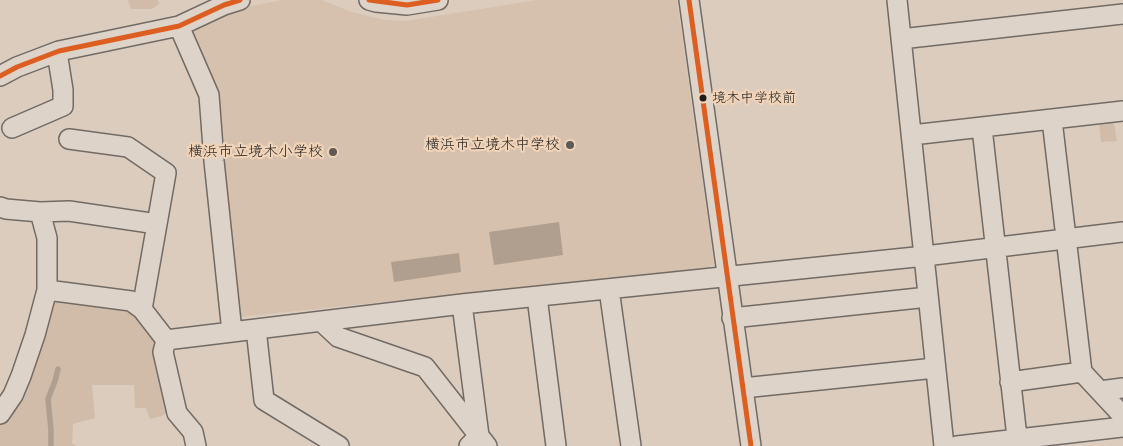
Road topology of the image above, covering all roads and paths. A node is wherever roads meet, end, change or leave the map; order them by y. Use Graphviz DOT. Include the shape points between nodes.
graph roads {
  1 [pos="240,0"];
  2 [pos="369,0"];
  3 [pos="688,0"];
  4 [pos="897,0"];
  5 [pos="427,1"];
  6 [pos="1123,14"];
  7 [pos="179,26"];
  8 [pos="901,39"];
  9 [pos="57,52"];
  10 [pos="0,76"];
  11 [pos="1123,116"];
  12 [pos="1052,120"];
  13 [pos="12,128"];
  14 [pos="982,128"];
  15 [pos="912,135"];
  16 [pos="69,139"];
  17 [pos="0,206"];
  18 [pos="40,212"];
  19 [pos="157,224"];
  20 [pos="1123,232"];
  21 [pos="1067,238"];
  22 [pos="995,248"];
  23 [pos="925,256"];
  24 [pos="727,276"];
  25 [pos="609,289"];
  26 [pos="46,290"];
  27 [pos="537,297"];
  28 [pos="928,297"];
  29 [pos="462,304"];
  30 [pos="142,309"];
  31 [pos="732,318"];
  32 [pos="322,322"];
  33 [pos="256,329"];
  34 [pos="232,332"];
  35 [pos="166,340"];
  36 [pos="935,368"];
  37 [pos="1082,372"];
  38 [pos="1010,382"];
  39 [pos="743,388"];
  40 [pos="1123,388"];
  41 [pos="1100,392"];
  42 [pos="0,414"];
  43 [pos="1123,416"];
  44 [pos="1123,427"];
  45 [pos="1058,441"];
  46 [pos="478,443"];
  47 [pos="1017,443"];
  48 [pos="196,446"];
  49 [pos="339,446"];
  50 [pos="556,446"];
  51 [pos="631,446"];
  52 [pos="751,446"];
  53 [pos="944,446"];
  54 [pos="958,446"];
  1 -- 7 [label="street"];
  2 -- 5 [label="street" via="407,4"];
  3 -- 24 [label="street"];
  4 -- 8 [label="street"];
  6 -- 8 [label="street"];
  7 -- 9 [label="street"];
  7 -- 34 [label="street" via="209,95"];
  8 -- 15 [label="street"];
  9 -- 10 [label="street"];
  9 -- 13 [label="street" via="63,106"];
  11 -- 12 [label="street"];
  12 -- 14 [label="street"];
  12 -- 21 [label="street"];
  14 -- 15 [label="street"];
  14 -- 22 [label="street"];
  15 -- 23 [label="street"];
  16 -- 19 [label="street" via="128,147 166,173"];
  17 -- 18 [label="street"];
  18 -- 19 [label="street" via="69,211"];
  18 -- 26 [label="street" via="47,238"];
  19 -- 30 [label="street"];
  20 -- 21 [label="street"];
  21 -- 22 [label="street"];
  21 -- 37 [label="street"];
  22 -- 23 [label="street"];
  22 -- 38 [label="street"];
  23 -- 24 [label="street"];
  23 -- 28 [label="street"];
  24 -- 25 [label="street"];
  24 -- 31 [label="street"];
  25 -- 27 [label="street"];
  25 -- 51 [label="street"];
  26 -- 30 [label="street" via="131,301"];
  26 -- 42 [label="street" via="21,376"];
  27 -- 29 [label="street"];
  27 -- 50 [label="street"];
  28 -- 31 [label="street"];
  28 -- 36 [label="street"];
  29 -- 32 [label="street"];
  29 -- 46 [label="street"];
  30 -- 35 [label="street"];
  31 -- 39 [label="street"];
  32 -- 33 [label="street"];
  32 -- 46 [label="street" via="338,337 425,367"];
  33 -- 34 [label="street"];
  33 -- 49 [label="street" via="264,400"];
  34 -- 35 [label="street"];
  35 -- 48 [label="street" via="163,352 178,413 193,432"];
  36 -- 39 [label="street"];
  36 -- 53 [label="street"];
  37 -- 38 [label="street"];
  37 -- 41 [label="street"];
  38 -- 47 [label="street"];
  39 -- 52 [label="street"];
  40 -- 41 [label="street"];
  41 -- 43 [label="street"];
  44 -- 45 [label="street"];
  45 -- 47 [label="street"];
  47 -- 54 [label="street"];
}
